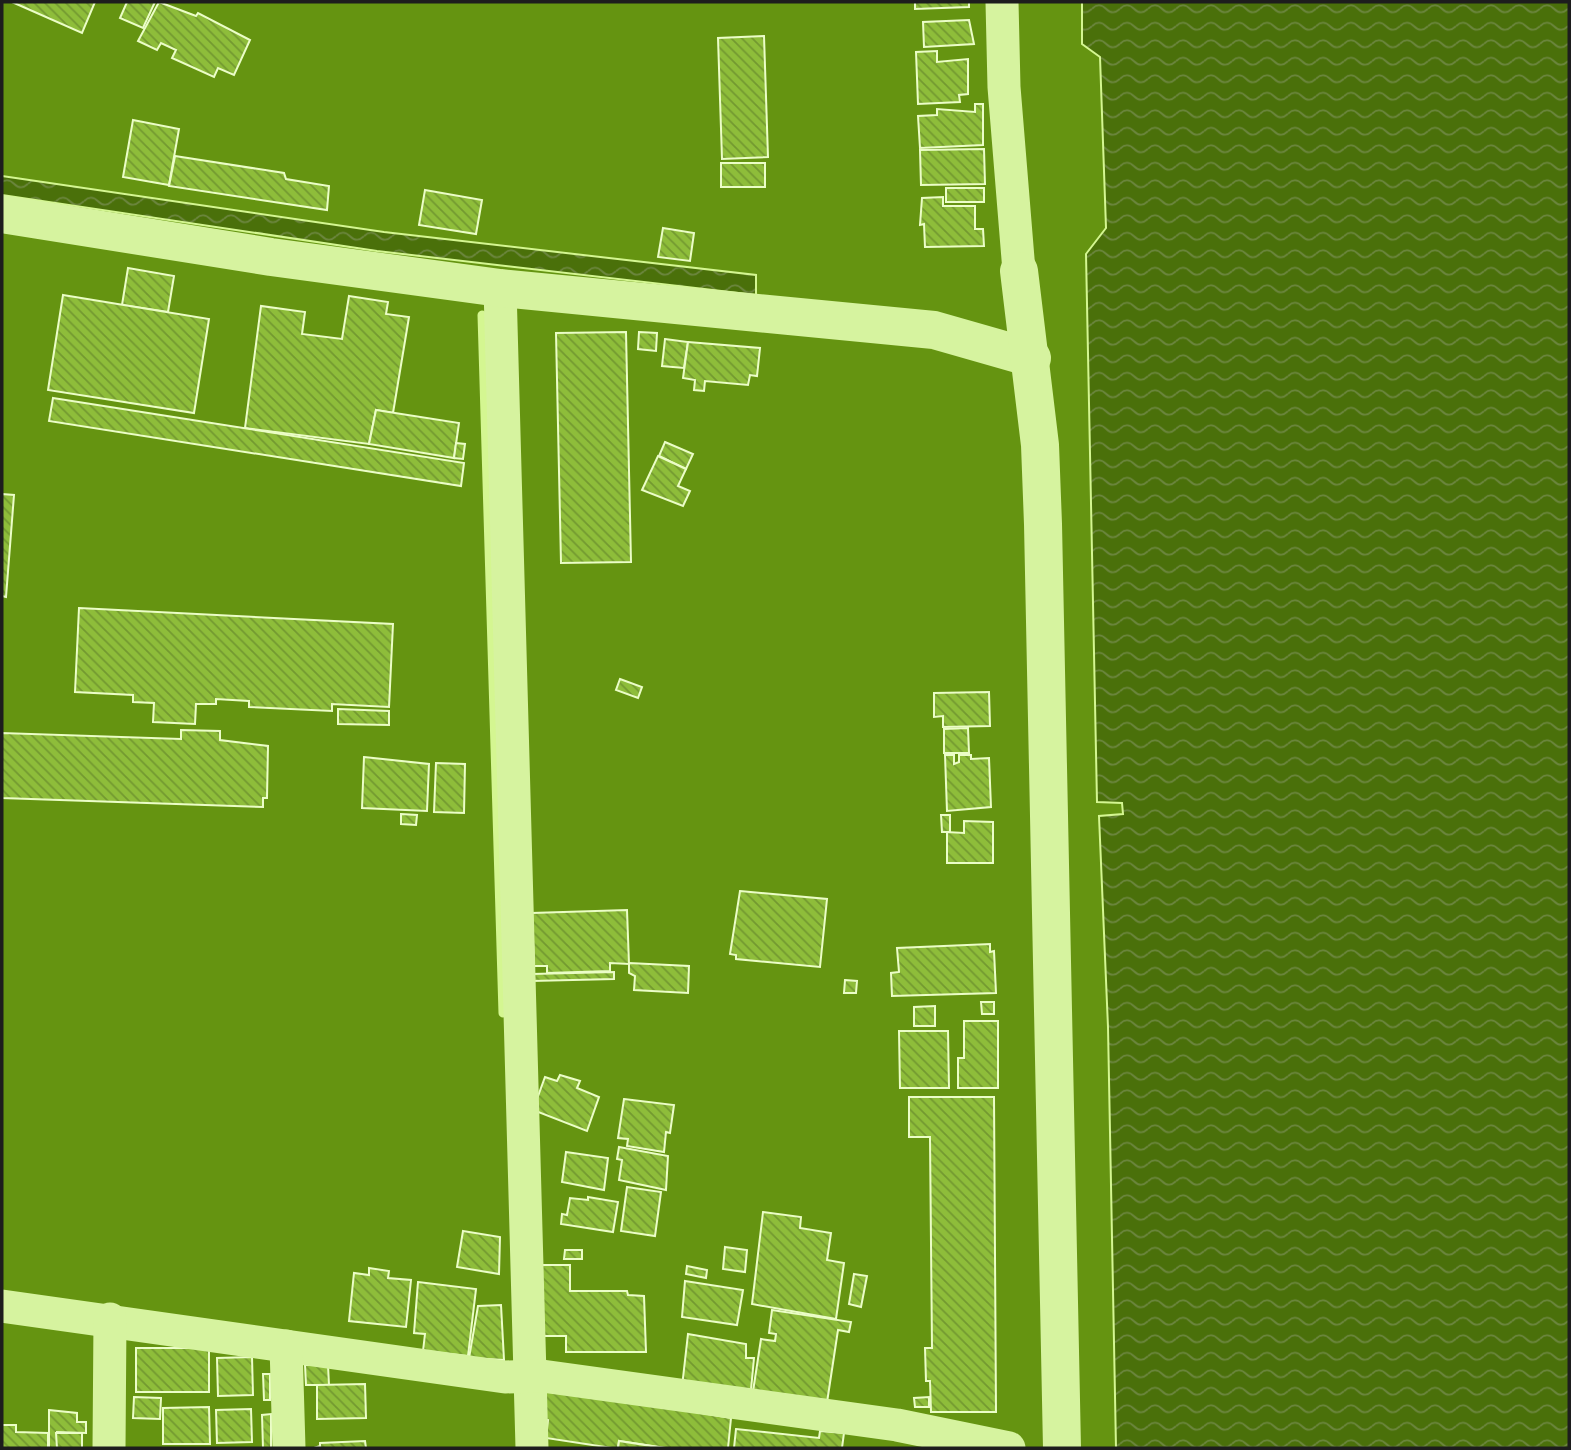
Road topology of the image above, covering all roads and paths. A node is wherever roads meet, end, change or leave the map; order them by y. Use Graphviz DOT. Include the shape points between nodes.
graph roads {
  1 [pos="1002,2"];
  2 [pos="2,214"];
  3 [pos="1019,271"];
  4 [pos="500,288"];
  5 [pos="1032,358"];
  6 [pos="2,1306"];
  7 [pos="110,1319"];
  8 [pos="286,1346"];
  9 [pos="518,1377"];
  10 [pos="109,1448"];
  11 [pos="289,1448"];
  12 [pos="533,1448"];
  13 [pos="1009,1448"];
  14 [pos="1062,1448"];
  1 -- 3 [label="street"];
  2 -- 4 [label="street"];
  3 -- 5 [label="street"];
  4 -- 5 [label="street" via="934,331"];
  4 -- 9 [label="street"];
  5 -- 14 [label="street" via="1043,511"];
  6 -- 7 [label="street"];
  7 -- 8 [label="street"];
  7 -- 10 [label="street"];
  8 -- 9 [label="street"];
  8 -- 11 [label="street"];
  9 -- 12 [label="street"];
  9 -- 13 [label="street" via="897,1425"];
}
